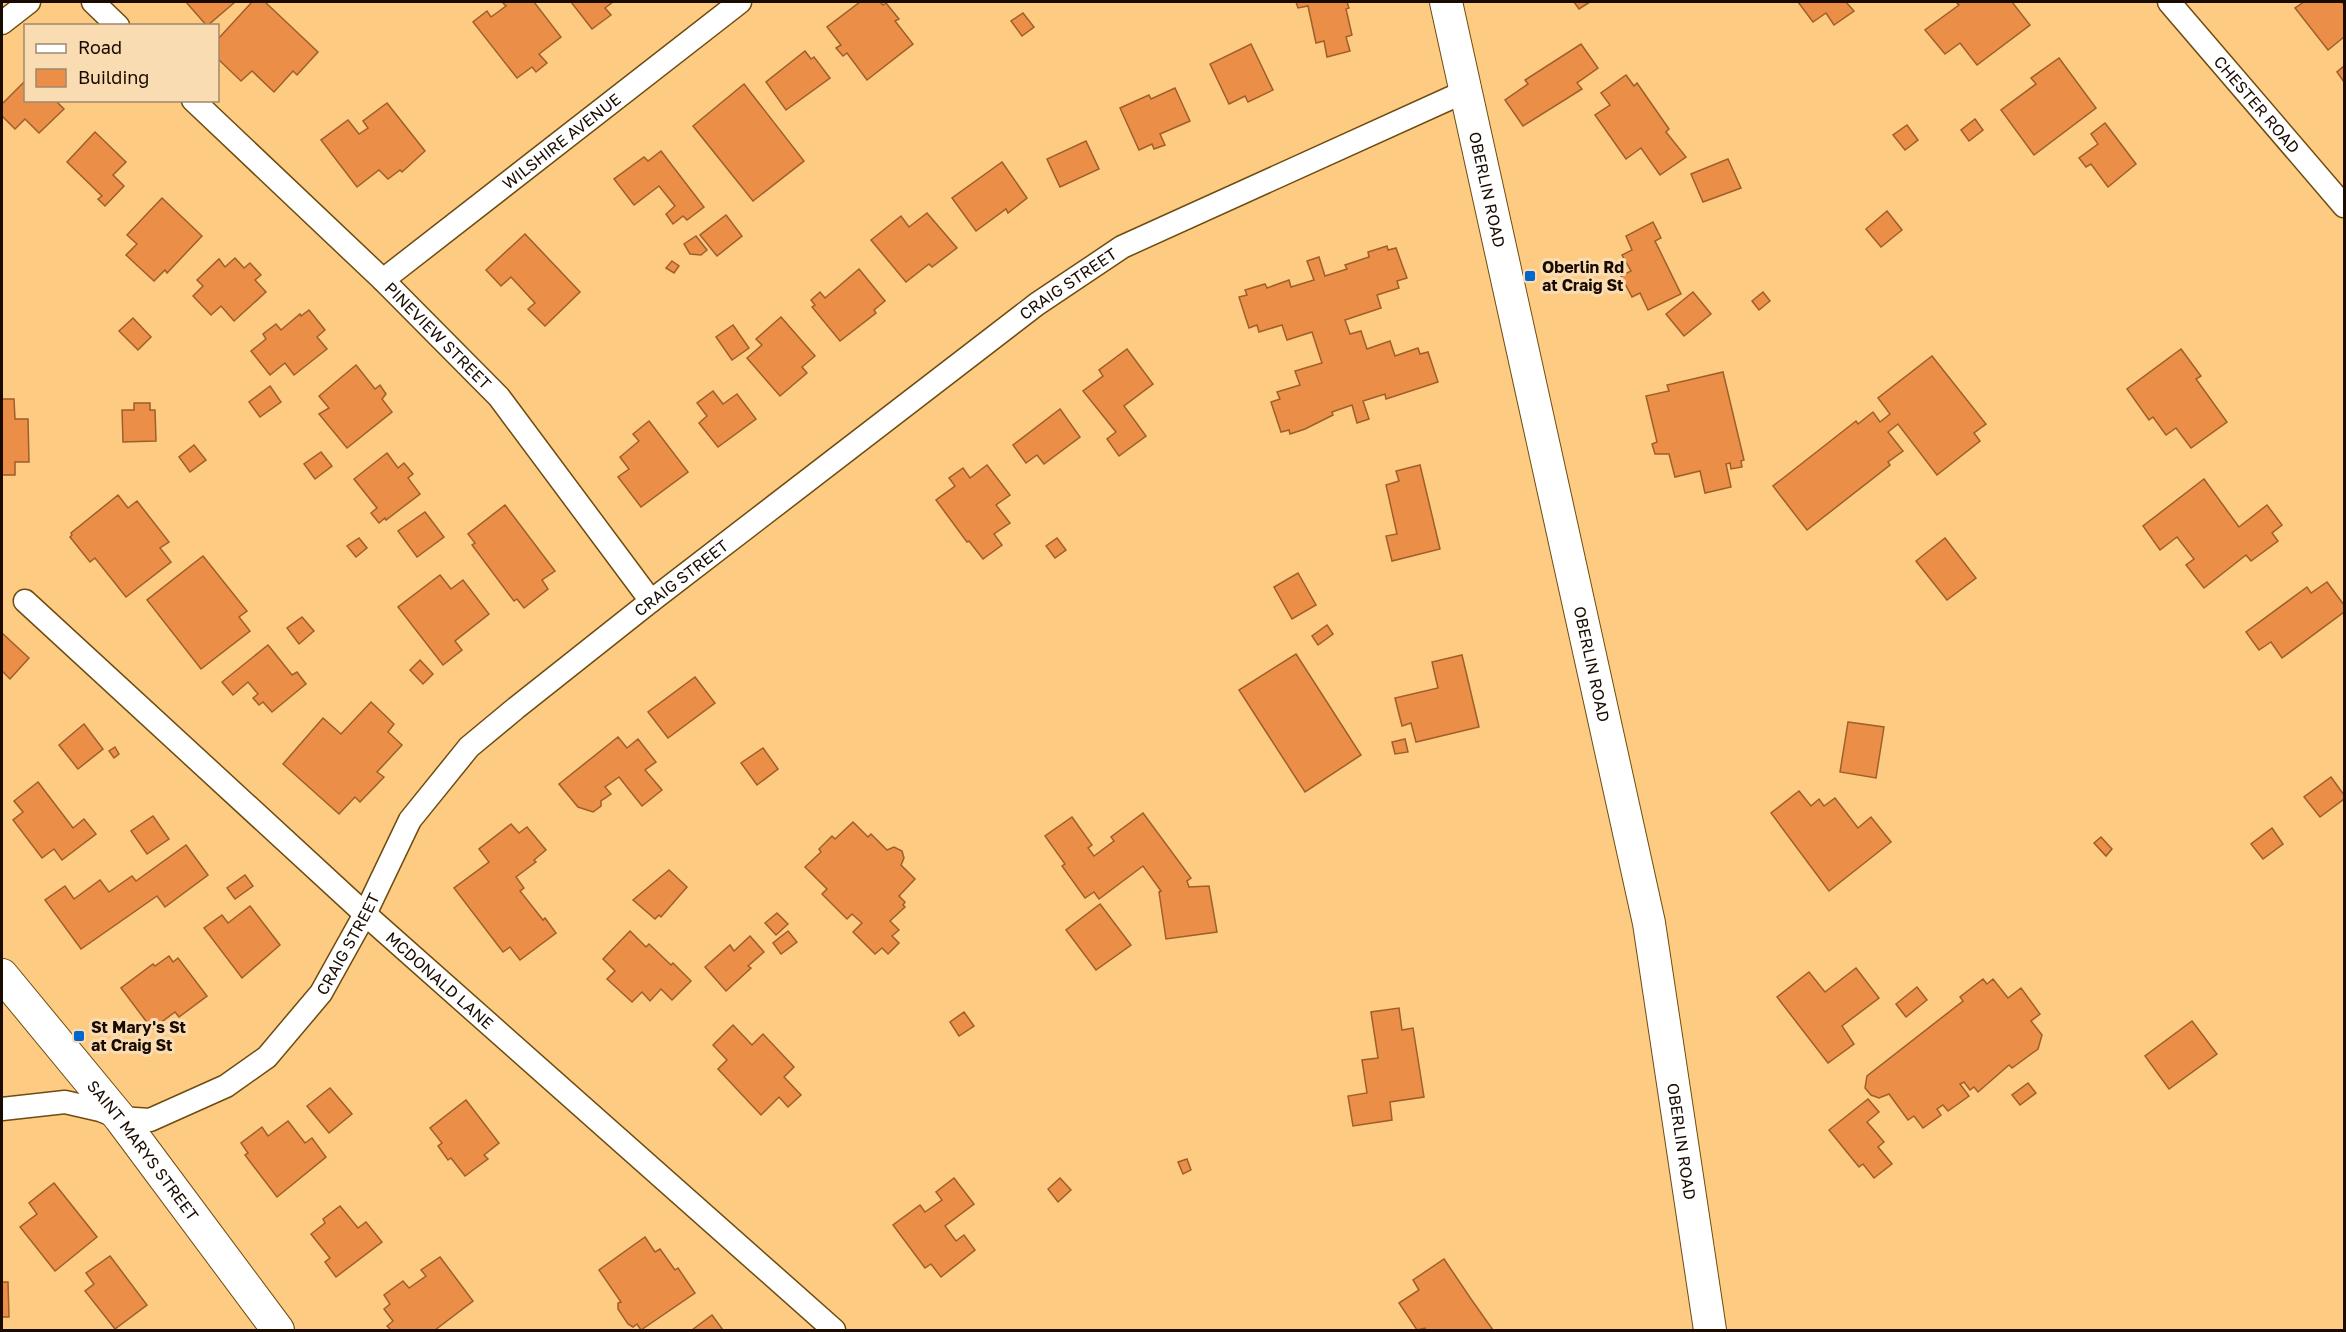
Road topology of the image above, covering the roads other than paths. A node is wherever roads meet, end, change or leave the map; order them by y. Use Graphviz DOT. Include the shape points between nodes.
graph roads {
  1 [pos="29,2"];
  2 [pos="93,2"];
  3 [pos="740,2"];
  4 [pos="1446,2"];
  5 [pos="2169,2"];
  6 [pos="2,23"];
  7 [pos="116,24"];
  8 [pos="1466,91"];
  9 [pos="195,102"];
  10 [pos="2344,206"];
  11 [pos="383,280"];
  12 [pos="26,601"];
  13 [pos="651,601"];
  14 [pos="364,914"];
  15 [pos="2,975"];
  16 [pos="2,1109"];
  17 [pos="120,1118"];
  18 [pos="278,1330"];
  19 [pos="834,1330"];
  20 [pos="1710,1330"];
  1 -- 6 [label="street"];
  2 -- 7 [label="street"];
  3 -- 11 [label="street, WILSHIRE AVENUE"];
  4 -- 8 [label="main road, OBERLIN ROAD"];
  5 -- 10 [label="street, CHESTER ROAD"];
  8 -- 13 [label="street, CRAIG STREET" via="1122,247 1037,304"];
  8 -- 20 [label="main road, OBERLIN ROAD" via="1649,923"];
  9 -- 11 [label="street, PINEVIEW STREET"];
  11 -- 13 [label="street, PINEVIEW STREET" via="499,397"];
  12 -- 14 [label="street, MCDONALD LANE"];
  13 -- 14 [label="street, CRAIG STREET" via="469,747 410,820"];
  14 -- 17 [label="street, CRAIG STREET" via="321,993 267,1057 226,1086 150,1120"];
  14 -- 19 [label="street, MCDONALD LANE"];
  15 -- 17 [label="main road, SAINT MARYS STREET"];
  16 -- 17 [label="street, CRAIG STREET" via="65,1102"];
  17 -- 18 [label="main road, SAINT MARYS STREET"];
}
